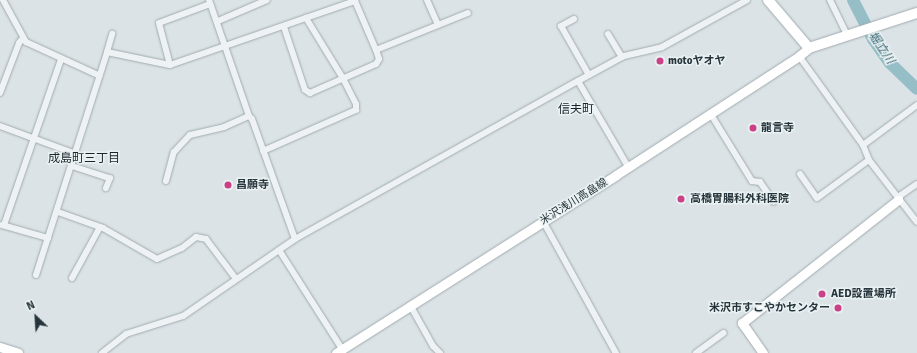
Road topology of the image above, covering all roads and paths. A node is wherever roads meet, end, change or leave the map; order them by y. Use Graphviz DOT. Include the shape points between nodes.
graph roads {
  1 [pos="3,0"];
  2 [pos="267,0"];
  3 [pos="427,0"];
  4 [pos="747,0"];
  5 [pos="768,0"];
  6 [pos="830,0"];
  7 [pos="210,2"];
  8 [pos="468,13"];
  9 [pos="917,13"];
  10 [pos="306,18"];
  11 [pos="574,19"];
  12 [pos="218,21"];
  13 [pos="438,25"];
  14 [pos="284,27"];
  15 [pos="112,34"];
  16 [pos="608,34"];
  17 [pos="849,34"];
  18 [pos="23,38"];
  19 [pos="226,45"];
  20 [pos="809,48"];
  21 [pos="376,50"];
  22 [pos="107,52"];
  23 [pos="800,56"];
  24 [pos="622,57"];
  25 [pos="61,59"];
  26 [pos="170,65"];
  27 [pos="589,75"];
  28 [pos="100,76"];
  29 [pos="344,80"];
  30 [pos="578,82"];
  31 [pos="0,93"];
  32 [pos="917,105"];
  33 [pos="710,113"];
  34 [pos="249,116"];
  35 [pos="0,126"];
  36 [pos="32,138"];
  37 [pos="863,145"];
  38 [pos="263,151"];
  39 [pos="76,154"];
  40 [pos="870,160"];
  41 [pos="72,166"];
  42 [pos="627,166"];
  43 [pos="800,174"];
  44 [pos="166,181"];
  45 [pos="917,184"];
  46 [pos="106,188"];
  47 [pos="898,200"];
  48 [pos="774,202"];
  49 [pos="58,212"];
  50 [pos="543,221"];
  51 [pos="917,222"];
  52 [pos="2,225"];
  53 [pos="100,228"];
  54 [pos="48,238"];
  55 [pos="295,239"];
  56 [pos="279,250"];
  57 [pos="36,275"];
  58 [pos="72,278"];
  59 [pos="236,279"];
  60 [pos="410,305"];
  61 [pos="724,333"];
  62 [pos="0,347"];
  63 [pos="340,352"];
  64 [pos="18,353"];
  65 [pos="102,353"];
  66 [pos="440,353"];
  67 [pos="616,353"];
  68 [pos="696,353"];
  69 [pos="763,353"];
  1 -- 18 [label="street"];
  2 -- 12 [label="street"];
  3 -- 13 [label="street"];
  4 -- 24 [label="street" via="662,47"];
  5 -- 20 [label="main road"];
  6 -- 17 [label="street"];
  7 -- 12 [label="street"];
  7 -- 26 [label="street" via="159,23"];
  8 -- 13 [label="street"];
  9 -- 17 [label="main road"];
  10 -- 14 [label="street"];
  10 -- 21 [label="street" via="355,1"];
  10 -- 29 [label="street"];
  11 -- 27 [label="street" via="561,26"];
  12 -- 19 [label="street"];
  13 -- 21 [label="street"];
  14 -- 19 [label="street"];
  14 -- 29 [label="street" via="305,90 310,93"];
  15 -- 22 [label="street"];
  16 -- 24 [label="street"];
  17 -- 20 [label="main road"];
  18 -- 25 [label="street" via="26,42"];
  18 -- 31 [label="street"];
  19 -- 26 [label="street"];
  19 -- 34 [label="street"];
  20 -- 23 [label="main road, 米沢浅川高畠線"];
  21 -- 29 [label="street" via="379,59 376,64"];
  22 -- 26 [label="street"];
  22 -- 28 [label="street"];
  23 -- 33 [label="main road, 米沢浅川高畠線"];
  23 -- 37 [label="street"];
  24 -- 27 [label="street"];
  25 -- 28 [label="street"];
  25 -- 36 [label="street"];
  27 -- 30 [label="street"];
  28 -- 39 [label="street"];
  29 -- 38 [label="street" via="356,104 352,113"];
  30 -- 42 [label="street"];
  30 -- 55 [label="street"];
  32 -- 37 [label="street"];
  33 -- 42 [label="main road, 米沢浅川高畠線"];
  33 -- 48 [label="street" via="752,181 760,182"];
  34 -- 38 [label="street"];
  34 -- 44 [label="street" via="224,127 190,134 174,152"];
  35 -- 36 [label="street"];
  36 -- 39 [label="street"];
  36 -- 52 [label="street"];
  37 -- 40 [label="street"];
  38 -- 55 [label="street"];
  39 -- 41 [label="street"];
  40 -- 43 [label="street" via="817,198"];
  40 -- 47 [label="street"];
  41 -- 46 [label="street" via="110,178"];
  41 -- 49 [label="street"];
  42 -- 50 [label="main road, 米沢浅川高畠線"];
  45 -- 47 [label="street"];
  47 -- 51 [label="street"];
  47 -- 69 [label="main road" via="742,323"];
  49 -- 53 [label="street"];
  49 -- 54 [label="street"];
  50 -- 60 [label="main road, 米沢浅川高畠線"];
  50 -- 67 [label="street"];
  52 -- 54 [label="street"];
  53 -- 58 [label="street"];
  53 -- 59 [label="street" via="157,259 182,248 192,238 200,237 214,248"];
  54 -- 57 [label="street"];
  55 -- 56 [label="street"];
  56 -- 59 [label="street"];
  56 -- 63 [label="street"];
  59 -- 65 [label="street" via="183,316 126,334"];
  60 -- 63 [label="main road, 米沢浅川高畠線"];
  60 -- 66 [label="street" via="433,346"];
  61 -- 68 [label="street"];
  62 -- 64 [label="main road"];
}
